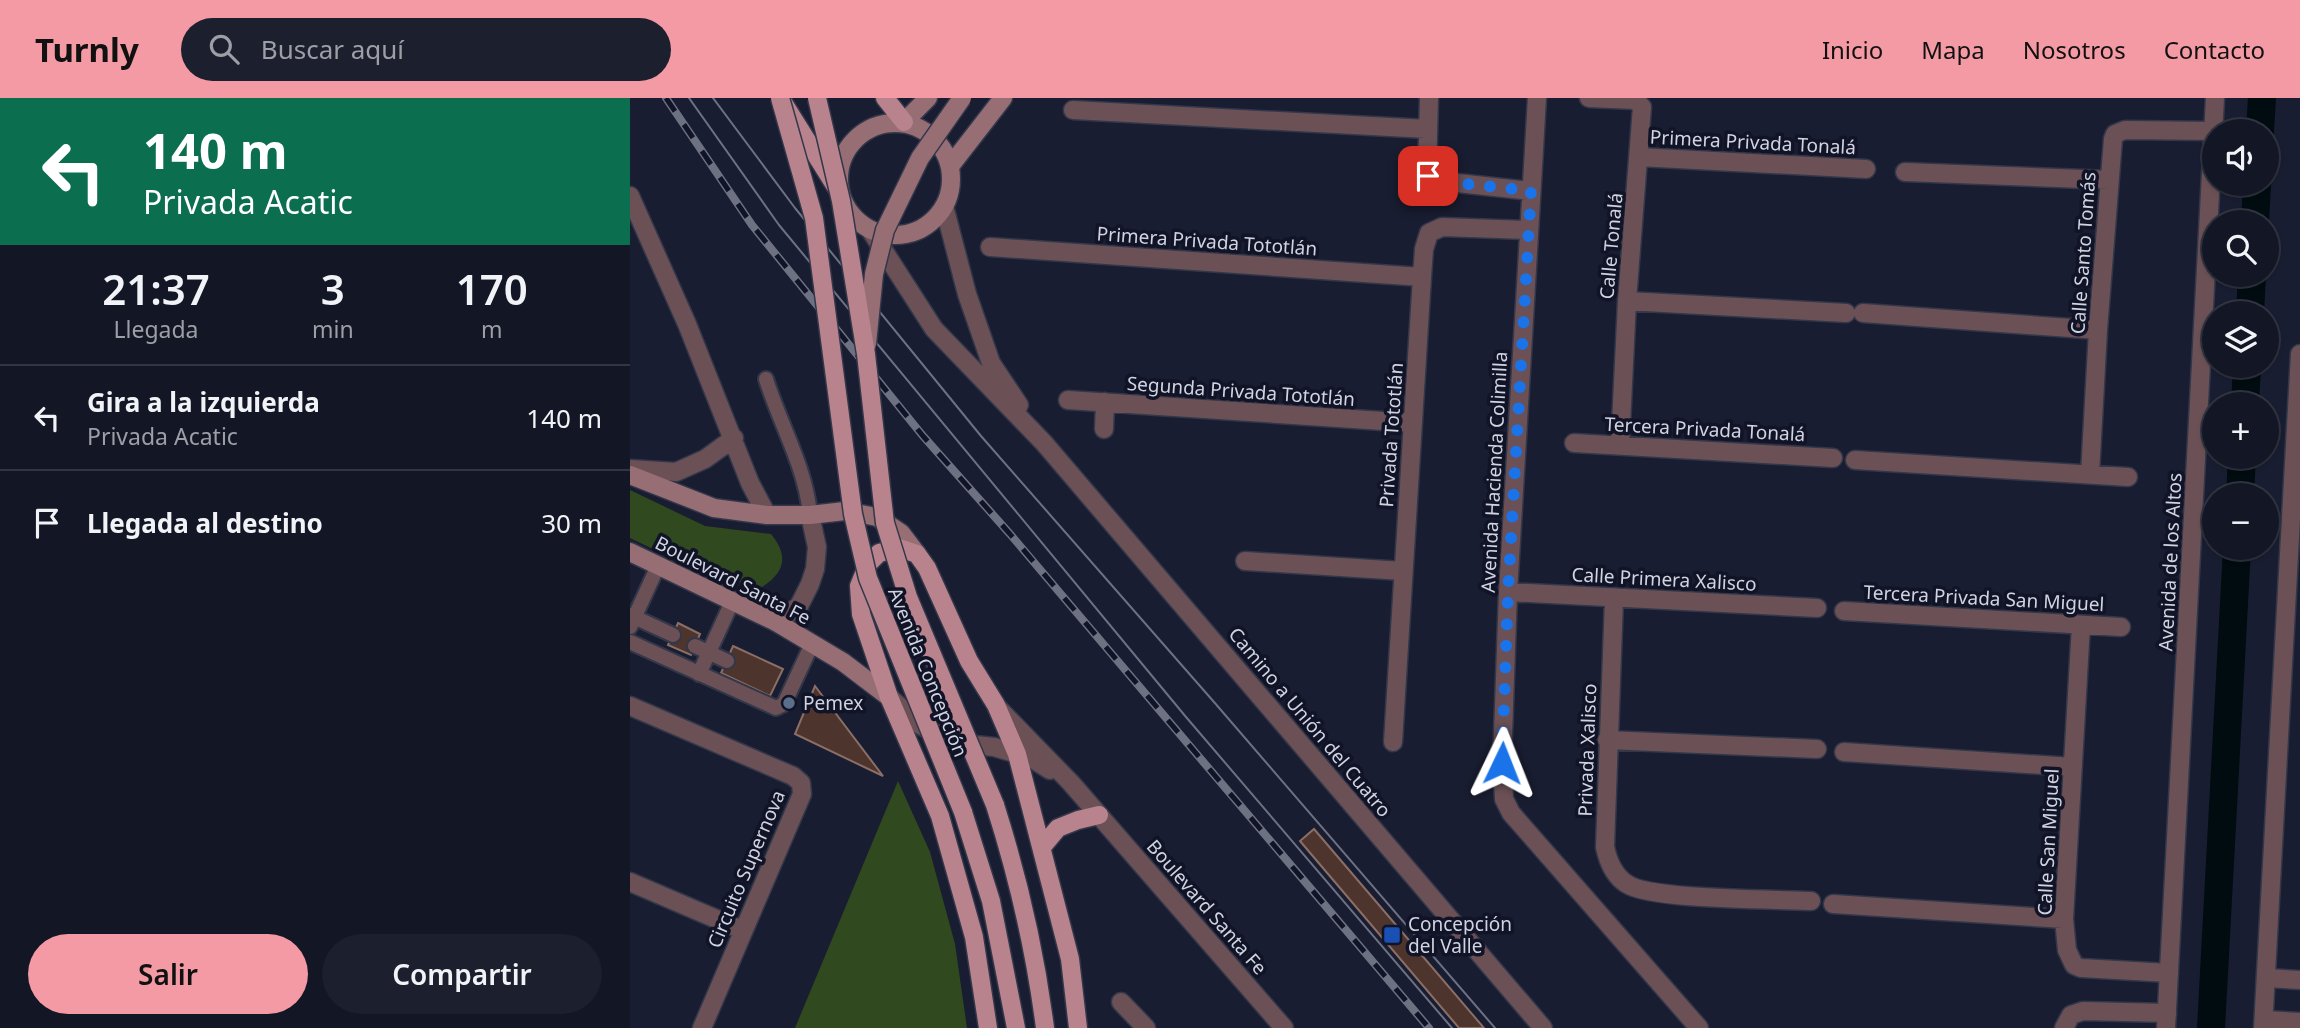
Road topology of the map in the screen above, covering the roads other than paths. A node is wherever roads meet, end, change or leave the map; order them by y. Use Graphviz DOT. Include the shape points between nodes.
graph roads {
  1 [pos="780,98"];
  2 [pos="817,98"];
  3 [pos="885,98"];
  4 [pos="928,98"];
  5 [pos="962,98"];
  6 [pos="1003,98"];
  7 [pos="1429,98"];
  8 [pos="1537,98"];
  9 [pos="1589,98"];
  10 [pos="2216,98"];
  11 [pos="1073,110"];
  12 [pos="2215,119"];
  13 [pos="904,122"];
  14 [pos="1427,129"];
  15 [pos="2202,131"];
  16 [pos="1639,157"];
  17 [pos="951,165"];
  18 [pos="1866,169"];
  19 [pos="1905,172"];
  20 [pos="2109,180"];
  21 [pos="1531,191"];
  22 [pos="840,192"];
  23 [pos="630,196"];
  24 [pos="2211,196"];
  25 [pos="944,206"];
  26 [pos="871,230"];
  27 [pos="1529,230"];
  28 [pos="990,247"];
  29 [pos="1422,277"];
  30 [pos="1627,301"];
  31 [pos="2098,330"];
  32 [pos="866,354"];
  33 [pos="2300,354"];
  34 [pos="766,379"];
  35 [pos="1068,400"];
  36 [pos="1105,402"];
  37 [pos="1413,423"];
  38 [pos="1104,429"];
  39 [pos="734,438"];
  40 [pos="1044,443"];
  41 [pos="1574,443"];
  42 [pos="1620,446"];
  43 [pos="1833,458"];
  44 [pos="1855,460"];
  45 [pos="630,469"];
  46 [pos="2090,474"];
  47 [pos="630,475"];
  48 [pos="2128,477"];
  49 [pos="767,515"];
  50 [pos="810,515"];
  51 [pos="630,552"];
  52 [pos="917,554"];
  53 [pos="1245,561"];
  54 [pos="658,566"];
  55 [pos="1403,571"];
  56 [pos="1508,592"];
  57 [pos="1614,599"];
  58 [pos="732,602"];
  59 [pos="1817,608"];
  60 [pos="1844,611"];
  61 [pos="632,620"];
  62 [pos="776,622"];
  63 [pos="2081,625"];
  64 [pos="2121,627"];
  65 [pos="673,635"];
  66 [pos="630,642"];
  67 [pos="812,644"];
  68 [pos="695,646"];
  69 [pos="709,653"];
  70 [pos="727,661"];
  71 [pos="699,674"];
  72 [pos="775,684"];
  73 [pos="789,691"];
  74 [pos="889,697"];
  75 [pos="996,705"];
  76 [pos="630,706"];
  77 [pos="1607,740"];
  78 [pos="1393,742"];
  79 [pos="1817,749"];
  80 [pos="1844,752"];
  81 [pos="1017,754"];
  82 [pos="2073,767"];
  83 [pos="1071,783"];
  84 [pos="1099,815"];
  85 [pos="1042,847"];
  86 [pos="630,882"];
  87 [pos="1811,901"];
  88 [pos="1833,904"];
  89 [pos="2064,919"];
  90 [pos="742,930"];
  91 [pos="2169,973"];
  92 [pos="2266,978"];
  93 [pos="2300,980"];
  94 [pos="1121,1002"];
  95 [pos="2167,1021"];
  96 [pos="2300,1022"];
  97 [pos="2263,1024"];
  98 [pos="702,1028"];
  99 [pos="988,1028"];
  100 [pos="1016,1028"];
  101 [pos="1045,1028"];
  102 [pos="1078,1028"];
  103 [pos="1146,1028"];
  104 [pos="1284,1028"];
  105 [pos="1543,1028"];
  106 [pos="1699,1028"];
  107 [pos="2064,1028"];
  1 -- 22 [label="main road"];
  1 -- 100 [label="main road, Avenida Concepción, bridge" via="814,218 852,514 868,578 963,812 991,901"];
  2 -- 32 [label="main road, bridge" via="841,201"];
  3 -- 13 [label="main road"];
  4 -- 13 [label="main road"];
  5 -- 32 [label="main road, bridge" via="920,158 885,230 874,274"];
  6 -- 17 [label="main road"];
  7 -- 14 [label="street"];
  8 -- 21 [label="street, Avenida Hacienda Colimilla"];
  9 -- 16 [label="street, Calle Tonalá" via="1640,102"];
  10 -- 12 [label="street, Avenida de los Altos"];
  11 -- 14 [label="street"];
  13 -- 17 [label="main road" via="933,136"];
  13 -- 22 [label="main road" via="884,122 853,141 839,173"];
  14 -- 21 [label="street" via="1430,180"];
  15 -- 20 [label="street, Calle Santo Tomás" via="2120,131 2113,138"];
  16 -- 18 [label="street, Primera Privada Tonalá"];
  16 -- 30 [label="street, Calle Tonalá"];
  17 -- 25 [label="main road" via="950,194"];
  19 -- 20 [label="street"];
  20 -- 31 [label="street, Calle Santo Tomás"];
  21 -- 27 [label="street, Avenida Hacienda Colimilla"];
  22 -- 26 [label="main road" via="851,214"];
  23 -- 39 [label="street"];
  24 -- 91 [label="street, Avenida de los Altos"];
  25 -- 26 [label="main road" via="934,221 905,235"];
  25 -- 40 [label="street, Camino a Unión del Cuatro" via="990,363"];
  26 -- 40 [label="street, Camino a Unión del Cuatro" via="934,330"];
  27 -- 29 [label="street, Privada Tototlán" via="1435,229 1426,240"];
  27 -- 56 [label="street, Avenida Hacienda Colimilla"];
  28 -- 29 [label="street, Primera Privada Tototlán"];
  29 -- 37 [label="street, Privada Tototlán"];
  30 -- 31 [label="street"];
  30 -- 42 [label="street, Calle Tonalá"];
  31 -- 46 [label="street, Calle Santo Tomás"];
  32 -- 101 [label="main road, Avenida Concepción, bridge" via="886,523 908,597 995,804 1017,874"];
  33 -- 92 [label="street"];
  34 -- 50 [label="lane" via="808,490"];
  35 -- 36 [label="street, Segunda Privada Tototlán"];
  36 -- 37 [label="street, Segunda Privada Tototlán"];
  36 -- 38 [label="street"];
  37 -- 55 [label="street, Privada Tototlán"];
  39 -- 45 [label="street" via="676,472"];
  39 -- 49 [label="street"];
  40 -- 105 [label="street, Camino a Unión del Cuatro"];
  41 -- 42 [label="street, Tercera Privada Tonalá"];
  42 -- 43 [label="street, Tercera Privada Tonalá"];
  44 -- 46 [label="street"];
  46 -- 48 [label="street"];
  47 -- 49 [label="main road" via="714,508"];
  49 -- 50 [label="main road"];
  50 -- 52 [label="main road" via="845,511 877,517 901,533"];
  50 -- 62 [label="street" via="817,547 815,569 799,606"];
  51 -- 54 [label="main road, Boulevard Santa Fe"];
  52 -- 74 [label="main road" via="899,548 879,553 859,586 861,614"];
  52 -- 75 [label="main road" via="969,661"];
  53 -- 55 [label="street"];
  54 -- 58 [label="main road, Boulevard Santa Fe"];
  54 -- 61 [label="lane"];
  55 -- 78 [label="street, Privada Tototlán"];
  56 -- 57 [label="street, Calle Primera Xalisco"];
  56 -- 106 [label="street, Avenida Hacienda Colimilla" via="1504,799 1511,813"];
  57 -- 59 [label="street, Calle Primera Xalisco"];
  57 -- 77 [label="street, Privada Xalisco"];
  58 -- 62 [label="main road, Boulevard Santa Fe"];
  58 -- 69 [label="lane"];
  60 -- 63 [label="street, Tercera Privada San Miguel"];
  61 -- 65 [label="lane"];
  62 -- 67 [label="main road, Boulevard Santa Fe"];
  63 -- 64 [label="street, Tercera Privada San Miguel"];
  63 -- 82 [label="street, Calle San Miguel"];
  66 -- 71 [label="lane"];
  67 -- 73 [label="lane"];
  67 -- 74 [label="main road, Boulevard Santa Fe"];
  68 -- 69 [label="lane"];
  69 -- 70 [label="lane"];
  69 -- 71 [label="lane"];
  71 -- 73 [label="lane" via="776,708 784,704"];
  72 -- 73 [label="lane"];
  74 -- 81 [label="street, Boulevard Santa Fe" via="920,724 956,743"];
  74 -- 99 [label="main road" via="940,816 974,937"];
  75 -- 81 [label="main road"];
  75 -- 83 [label="street, Boulevard Santa Fe"];
  76 -- 90 [label="street, Circuito Supernova" via="801,783 802,794"];
  77 -- 79 [label="street"];
  77 -- 87 [label="street, Privada Xalisco" via="1605,848 1610,865 1625,883 1654,893"];
  80 -- 82 [label="street"];
  81 -- 83 [label="street, Boulevard Santa Fe"];
  81 -- 85 [label="main road"];
  82 -- 89 [label="street, Calle San Miguel"];
  83 -- 84 [label="street, Boulevard Santa Fe"];
  84 -- 85 [label="main road" via="1058,828"];
  84 -- 104 [label="street, Boulevard Santa Fe"];
  85 -- 102 [label="main road" via="1070,959"];
  86 -- 90 [label="street"];
  88 -- 89 [label="street"];
  89 -- 91 [label="street, Calle San Miguel" via="2067,950 2074,965 2089,970"];
  90 -- 98 [label="street, Circuito Supernova"];
  91 -- 95 [label="street, Avenida de los Altos"];
  92 -- 93 [label="street"];
  92 -- 97 [label="street"];
  94 -- 103 [label="street"];
  95 -- 107 [label="street" via="2082,1011 2071,1015"];
  96 -- 97 [label="street"];
}
